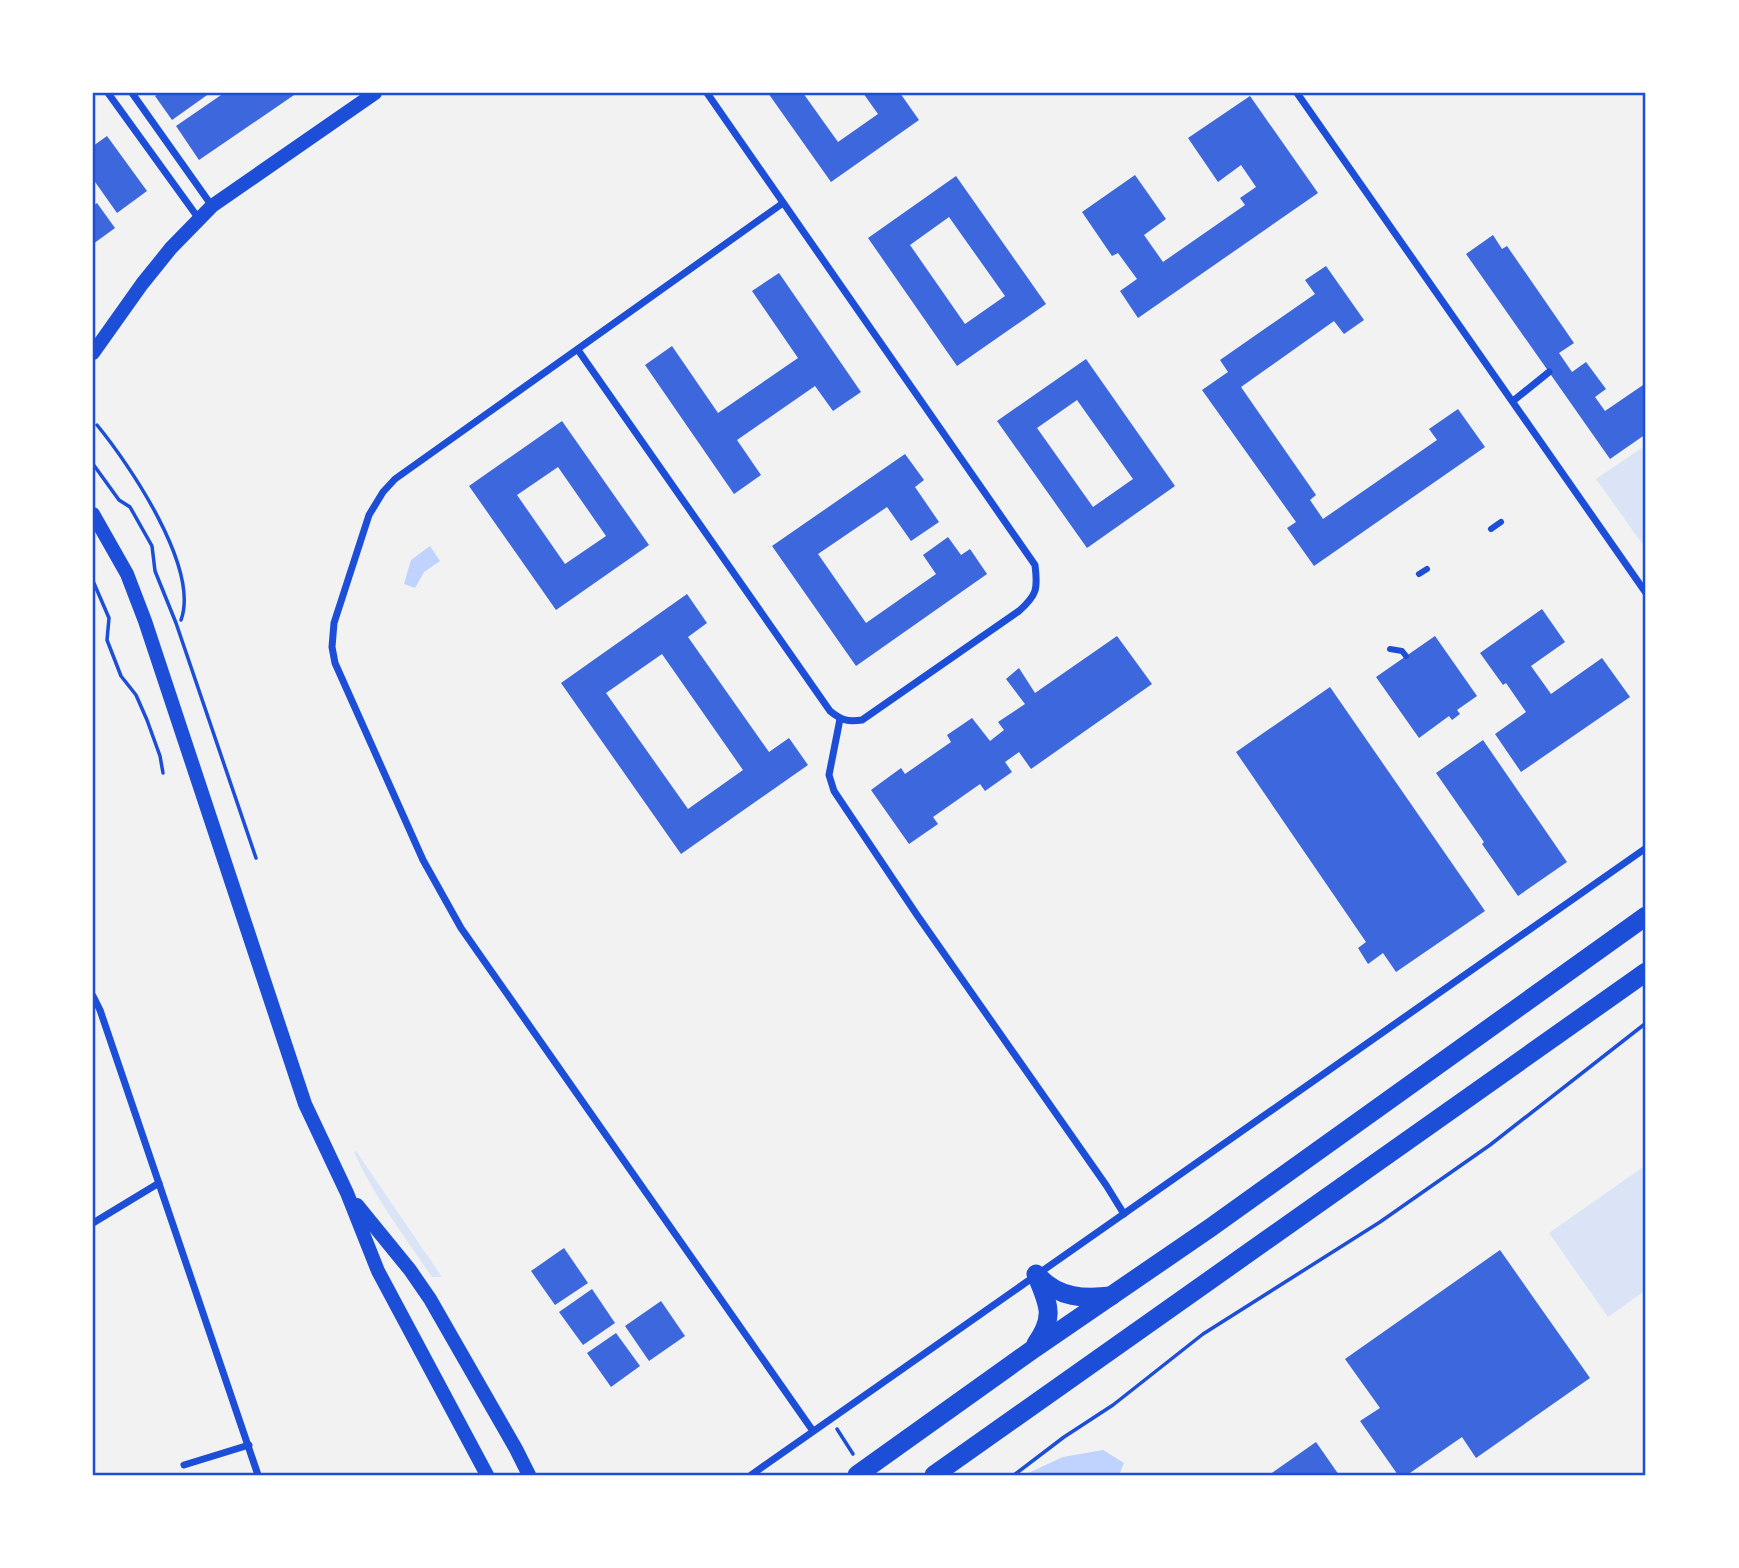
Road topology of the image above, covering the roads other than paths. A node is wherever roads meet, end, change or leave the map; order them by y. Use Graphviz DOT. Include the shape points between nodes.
graph roads {
  1 [pos="108,93"];
  2 [pos="132,93"];
  3 [pos="374,93"];
  4 [pos="707,93"];
  5 [pos="1297,93"];
  6 [pos="783,203"];
  7 [pos="212,206"];
  8 [pos="199,219"];
  9 [pos="578,350"];
  10 [pos="93,353"];
  11 [pos="1549,372"];
  12 [pos="1513,401"];
  13 [pos="93,514"];
  14 [pos="1501,522"];
  15 [pos="1491,529"];
  16 [pos="1427,569"];
  17 [pos="1419,574"];
  18 [pos="1646,593"];
  19 [pos="1390,649"];
  20 [pos="1405,656"];
  21 [pos="840,719"];
  22 [pos="1646,848"];
  23 [pos="1646,916"];
  24 [pos="1646,972"];
  25 [pos="93,996"];
  26 [pos="159,1183"];
  27 [pos="347,1193"];
  28 [pos="1124,1214"];
  29 [pos="93,1223"];
  30 [pos="1036,1274"];
  31 [pos="1111,1296"];
  32 [pos="1032,1350"];
  33 [pos="813,1431"];
  34 [pos="249,1445"];
  35 [pos="184,1465"];
  36 [pos="258,1475"];
  37 [pos="488,1475"];
  38 [pos="529,1475"];
  39 [pos="751,1475"];
  40 [pos="857,1475"];
  41 [pos="934,1475"];
  1 -- 8 [label="street"];
  2 -- 7 [label="street"];
  3 -- 7 [label="main road"];
  4 -- 6 [label="street"];
  5 -- 12 [label="street"];
  6 -- 9 [label="street"];
  6 -- 21 [label="street" via="1035,565 1037,585 1032,599 1019,611 862,720"];
  7 -- 8 [label="main road"];
  8 -- 10 [label="main road" via="142,284"];
  9 -- 21 [label="street" via="830,711"];
  9 -- 33 [label="street" via="389,486 369,515 334,623 335,663 423,860 461,928"];
  11 -- 12 [label="street"];
  12 -- 18 [label="street"];
  13 -- 27 [label="main road" via="127,574 145,621 305,1104"];
  14 -- 15 [label="street"];
  16 -- 17 [label="street"];
  19 -- 20 [label="street"];
  21 -- 28 [label="street" via="829,775 834,791"];
  22 -- 28 [label="street"];
  23 -- 31 [label="highway"];
  24 -- 41 [label="highway"];
  25 -- 26 [label="street"];
  26 -- 29 [label="street"];
  26 -- 34 [label="street"];
  27 -- 37 [label="main road" via="378,1271"];
  27 -- 38 [label="main road" via="430,1299"];
  28 -- 30 [label="street"];
  30 -- 31 [label="highway" via="1060,1293"];
  30 -- 32 [label="highway" via="1050,1320"];
  30 -- 33 [label="street"];
  31 -- 32 [label="highway"];
  32 -- 40 [label="highway"];
  33 -- 39 [label="street"];
  34 -- 35 [label="street"];
  34 -- 36 [label="street"];
}
